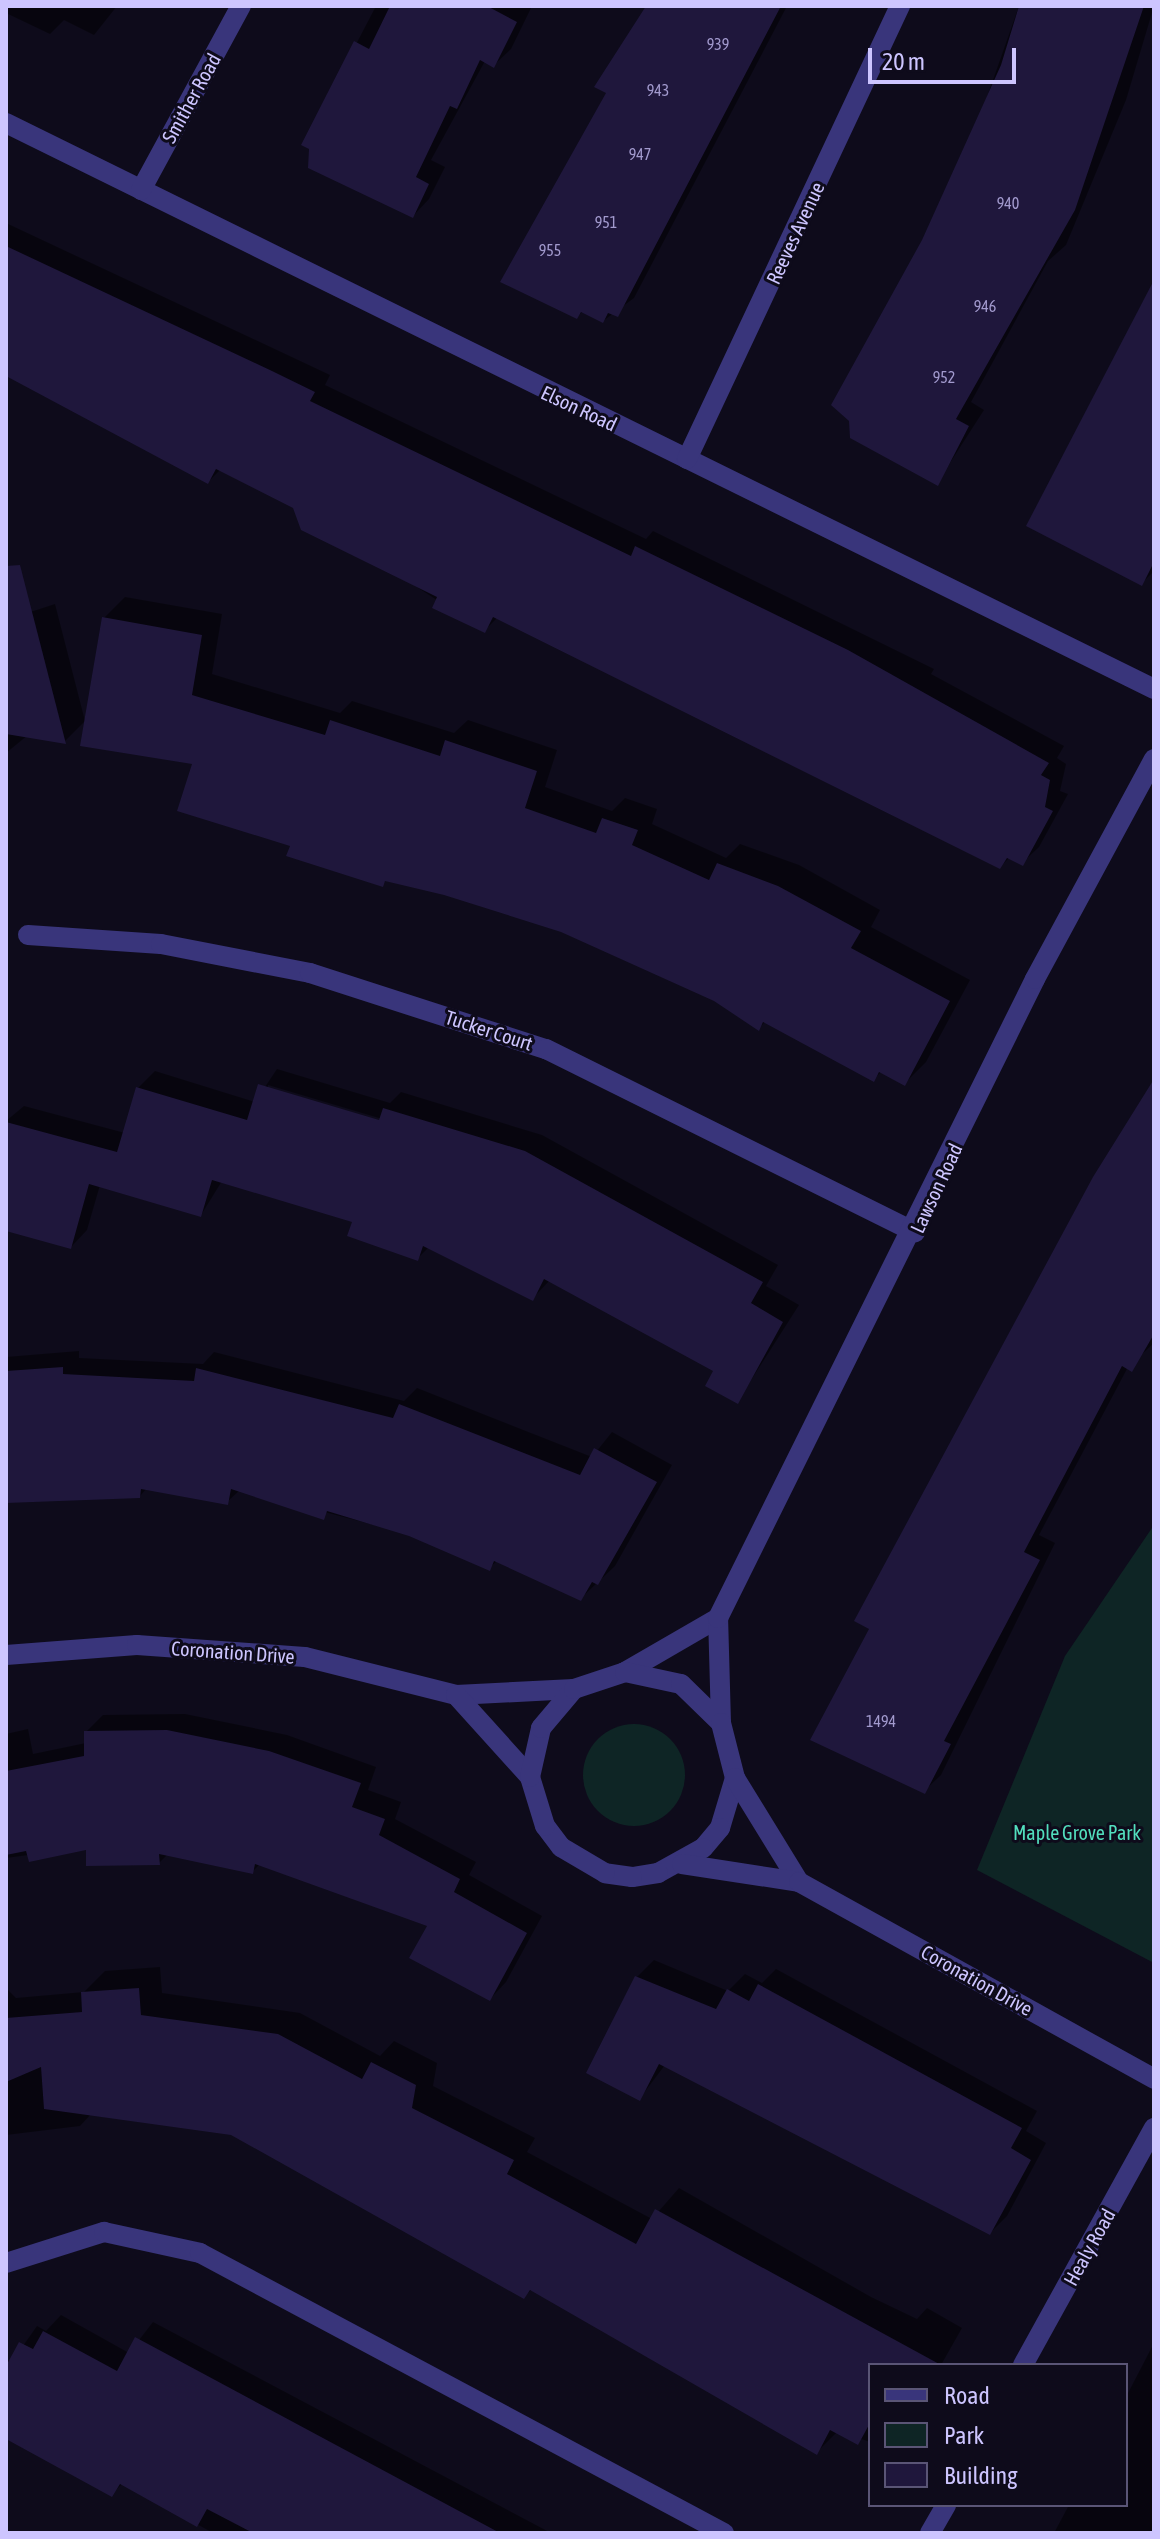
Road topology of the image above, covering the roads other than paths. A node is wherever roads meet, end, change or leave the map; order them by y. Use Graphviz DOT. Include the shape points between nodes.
graph roads {
  1 [pos="241,6"];
  2 [pos="900,6"];
  3 [pos="6,123"];
  4 [pos="141,190"];
  5 [pos="687,459"];
  6 [pos="1154,689"];
  7 [pos="1154,759"];
  8 [pos="28,935"];
  9 [pos="915,1232"];
  10 [pos="718,1618"];
  11 [pos="6,1655"];
  12 [pos="625,1672"];
  13 [pos="574,1689"];
  14 [pos="456,1695"];
  15 [pos="721,1723"];
  16 [pos="530,1777"];
  17 [pos="735,1778"];
  18 [pos="682,1864"];
  19 [pos="799,1882"];
  20 [pos="1154,2079"];
  21 [pos="1154,2128"];
  22 [pos="6,2263"];
  23 [pos="1024,2363"];
  24 [pos="945,2507"];
  25 [pos="724,2533"];
  26 [pos="930,2533"];
  1 -- 4 [label="street, Smither Road"];
  2 -- 5 [label="street, Reeves Avenue"];
  3 -- 4 [label="street, Elson Road"];
  4 -- 5 [label="street, Elson Road"];
  5 -- 6 [label="street, Elson Road"];
  7 -- 9 [label="street, Lawson Road" via="1035,979"];
  8 -- 9 [label="street, Tucker Court" via="161,944 310,973 546,1049"];
  9 -- 10 [label="street, Lawson Road"];
  10 -- 12 [label="street"];
  10 -- 15 [label="street, Lawson Road"];
  11 -- 14 [label="street, Coronation Drive" via="137,1645 305,1657"];
  12 -- 13 [label="street"];
  12 -- 15 [label="street" via="681,1684"];
  13 -- 14 [label="street, Coronation Drive"];
  13 -- 16 [label="street" via="541,1728"];
  14 -- 16 [label="street"];
  15 -- 17 [label="street"];
  16 -- 18 [label="street" via="545,1826 581,1862 632,1877"];
  17 -- 18 [label="street" via="720,1828"];
  17 -- 19 [label="street, Coronation Drive"];
  18 -- 19 [label="street, Coronation Drive"];
  19 -- 20 [label="street, Coronation Drive"];
  21 -- 23 [label="street, Healy Road"];
  22 -- 25 [label="street" via="104,2232 200,2253"];
  24 -- 26 [label="street"];
}
